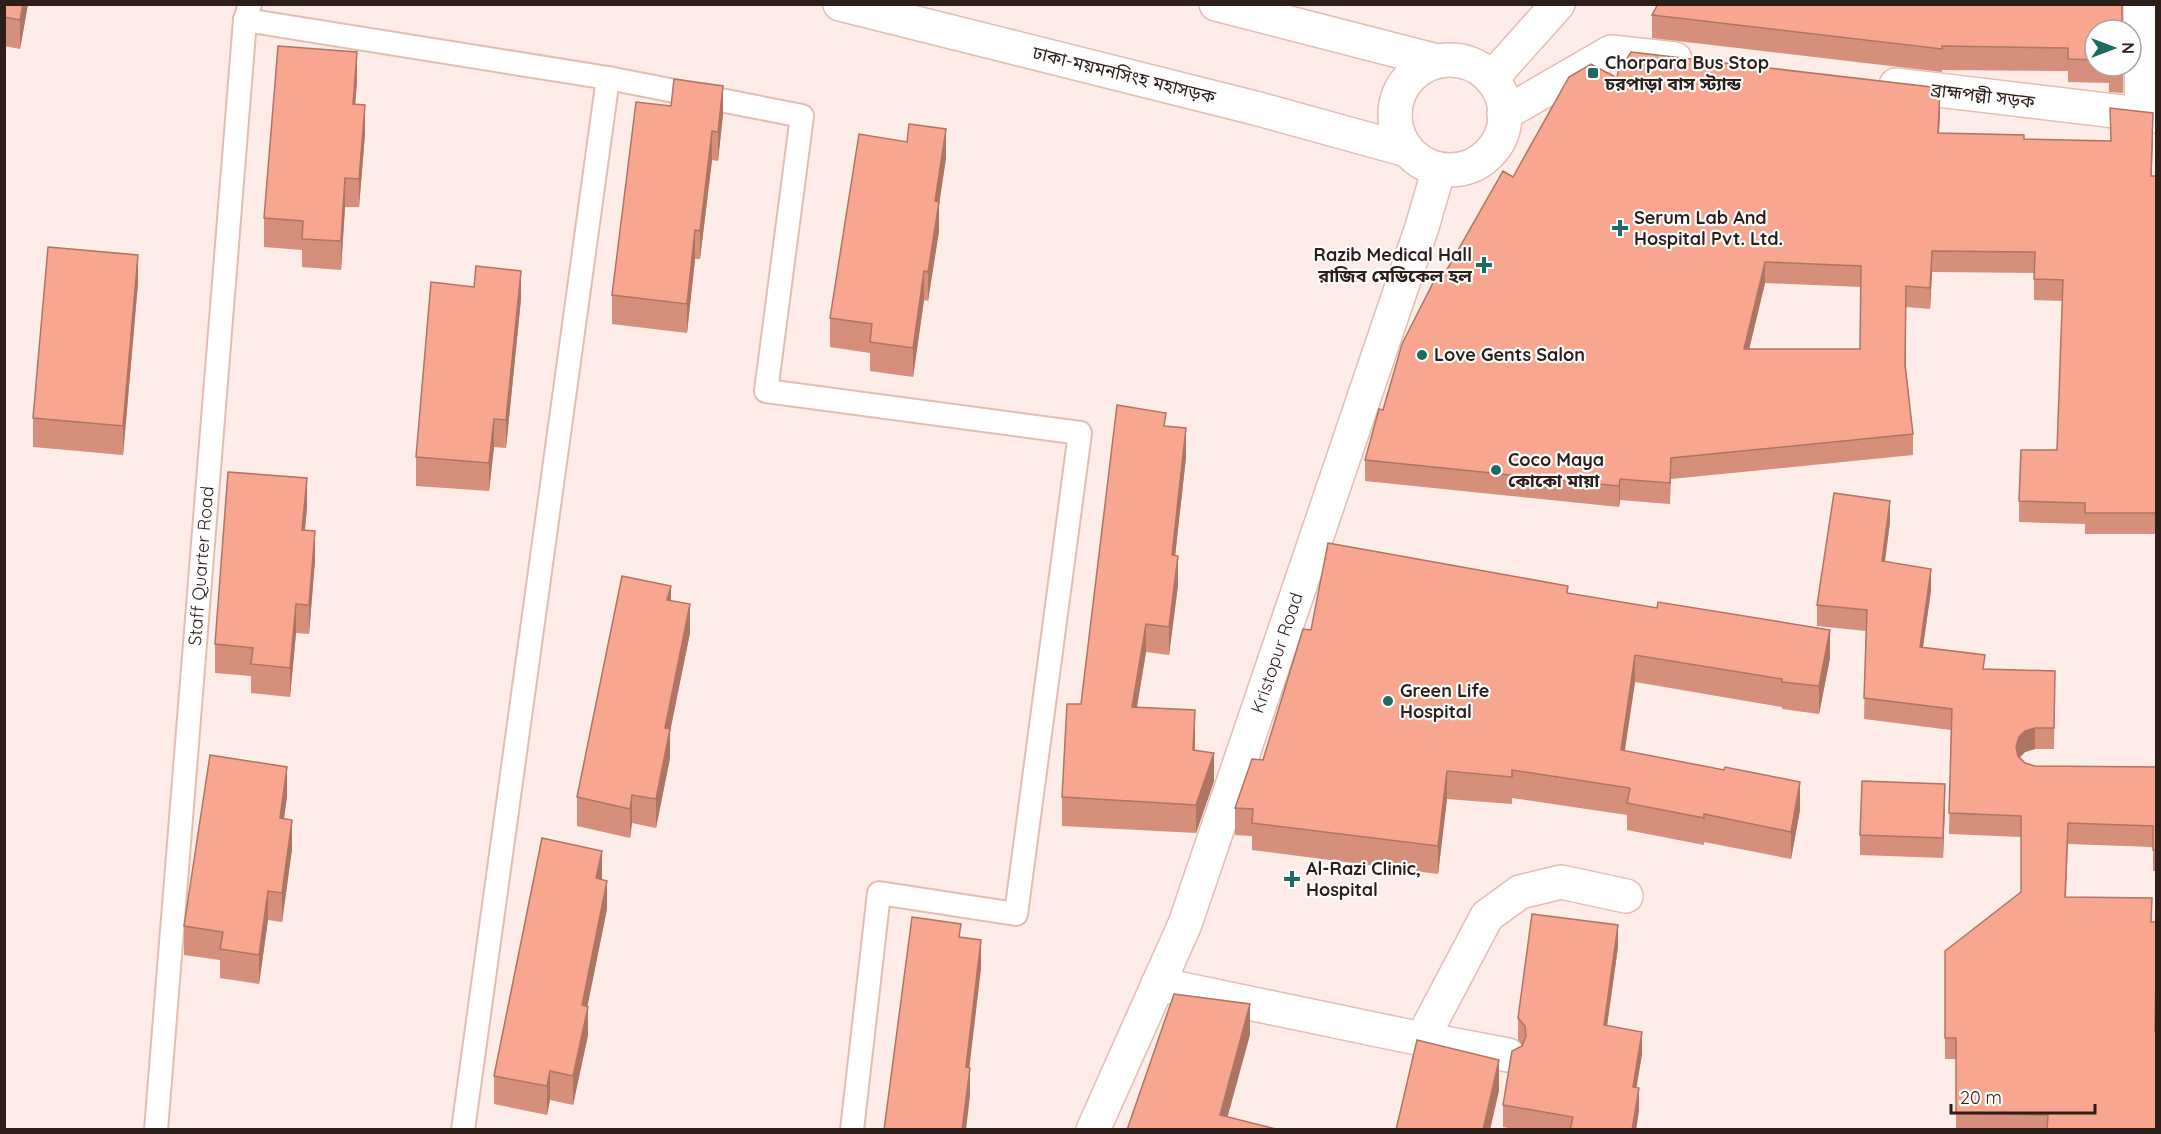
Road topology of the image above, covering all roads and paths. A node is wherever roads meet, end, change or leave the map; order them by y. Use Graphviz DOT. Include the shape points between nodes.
graph roads {
  1 [pos="840,4"];
  2 [pos="1216,4"];
  3 [pos="1558,4"];
  4 [pos="2140,4"];
  5 [pos="247,12"];
  6 [pos="1437,61"];
  7 [pos="1706,63"];
  8 [pos="608,78"];
  9 [pos="1491,79"];
  10 [pos="1871,82"];
  11 [pos="1504,114"];
  12 [pos="2149,115"];
  13 [pos="1407,150"];
  14 [pos="1439,169"];
  15 [pos="1626,896"];
  16 [pos="1158,984"];
  17 [pos="1422,1039"];
  18 [pos="1508,1055"];
  19 [pos="156,1130"];
  20 [pos="463,1130"];
  21 [pos="852,1130"];
  22 [pos="1093,1130"];
  1 -- 13 [label="main road, ঢাকা-ময়মনসিংহ মহাসড়ক"];
  2 -- 6 [label="main road"];
  3 -- 9 [label="main road"];
  4 -- 12 [label="main road"];
  5 -- 8 [label="lane"];
  5 -- 19 [label="lane, Staff Quarter Road"];
  6 -- 9 [label="main road" via="1466,62"];
  6 -- 13 [label="main road" via="1420,68 1406,81 1398,98 1398,134"];
  7 -- 11 [label="main road" via="1611,52"];
  8 -- 20 [label="lane"];
  8 -- 21 [label="lane" via="802,116 766,391 1080,433 1016,914 879,893"];
  9 -- 11 [label="main road" via="1503,101"];
  10 -- 12 [label="main road, ব্রাহ্মপল্লী সড়ক"];
  11 -- 14 [label="main road" via="1496,145 1485,156 1455,170"];
  13 -- 14 [label="main road"];
  14 -- 16 [label="main road, Kristopur Road" via="1185,924"];
  15 -- 17 [label="main road" via="1561,882 1520,892 1487,916"];
  16 -- 17 [label="main road"];
  16 -- 22 [label="main road, Kristopur Road"];
  17 -- 18 [label="main road"];
}
